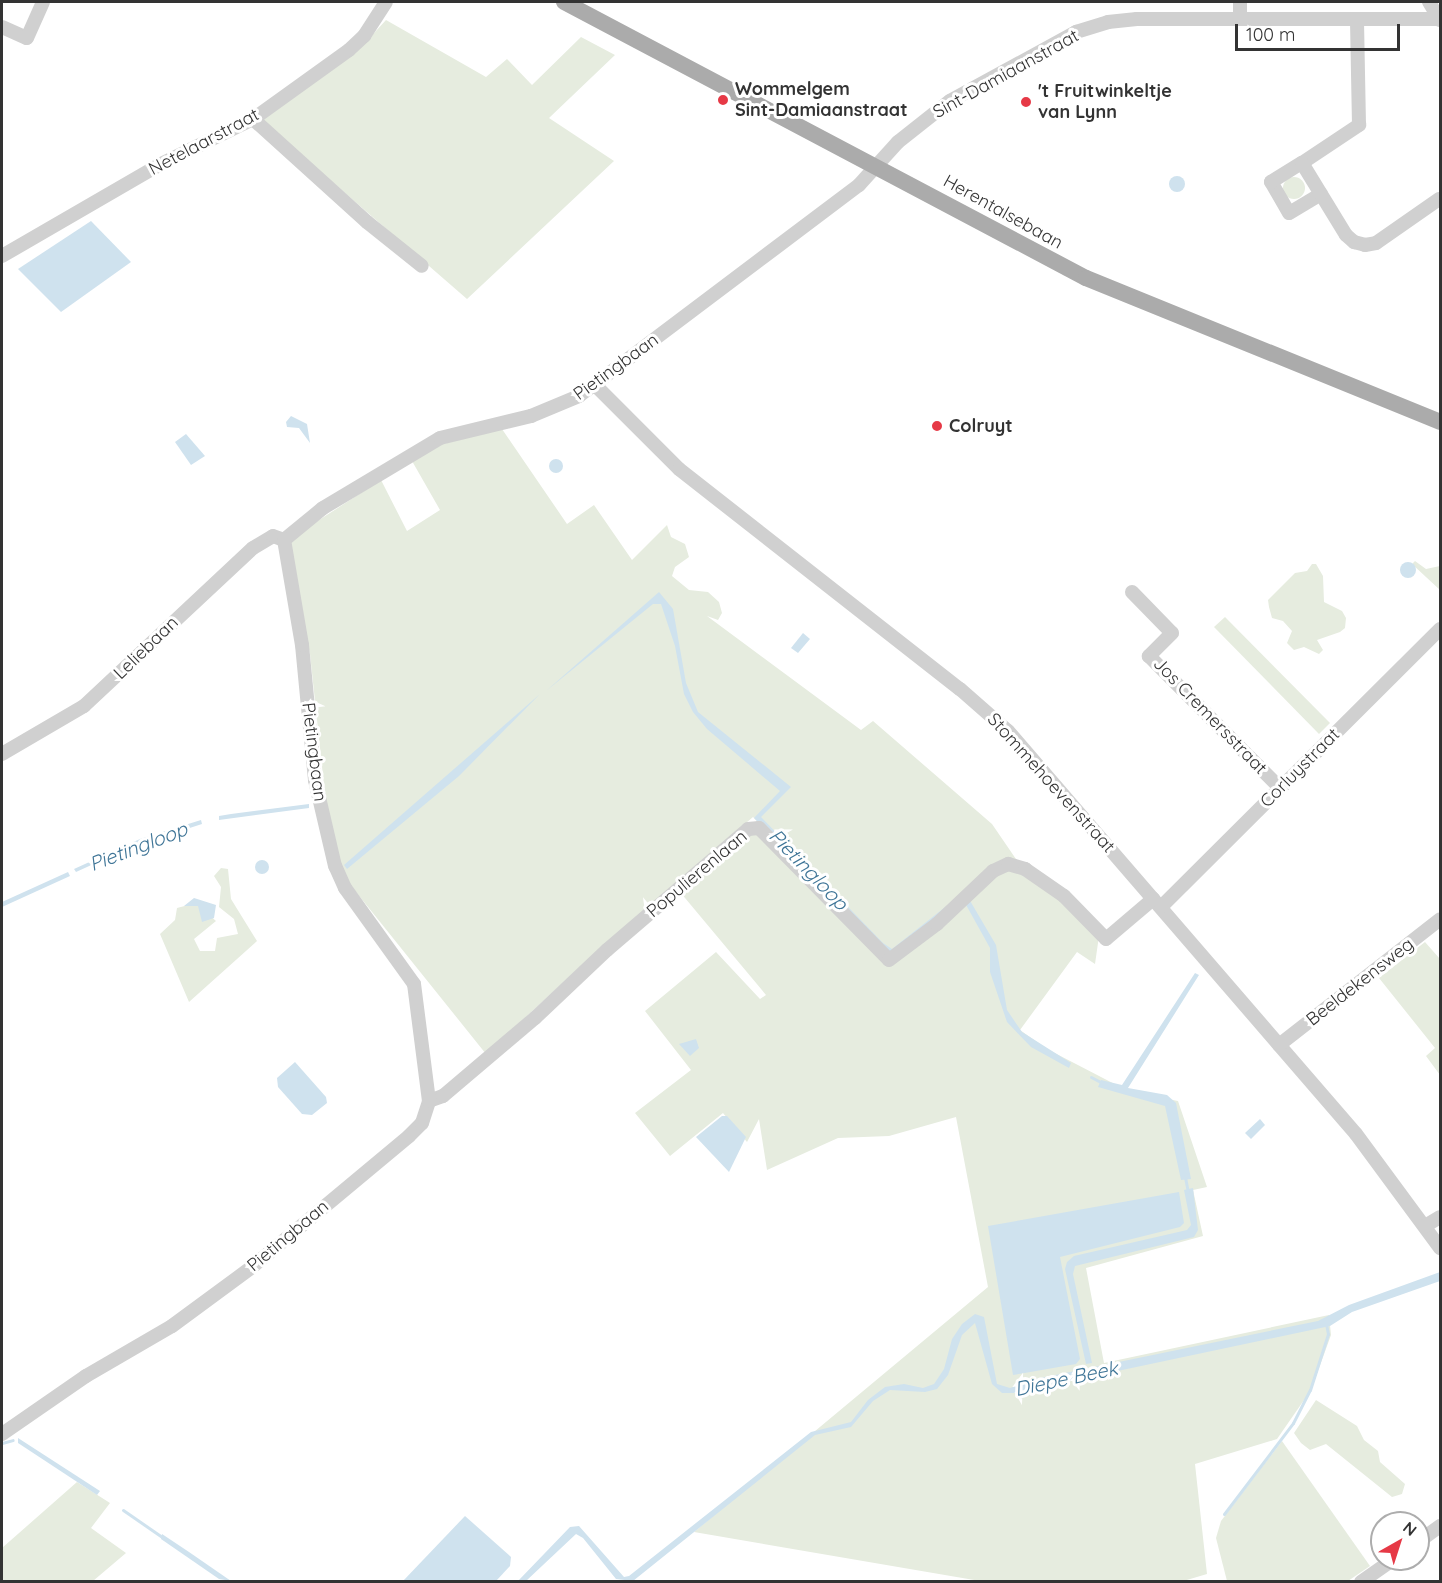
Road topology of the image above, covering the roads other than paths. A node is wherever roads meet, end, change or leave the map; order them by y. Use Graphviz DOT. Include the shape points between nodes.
graph roads {
  1 [pos="43,2"];
  2 [pos="386,2"];
  3 [pos="564,2"];
  4 [pos="1240,2"];
  5 [pos="1429,2"];
  6 [pos="1240,18"];
  7 [pos="1357,19"];
  8 [pos="1440,19"];
  9 [pos="2,27"];
  10 [pos="253,119"];
  11 [pos="1302,163"];
  12 [pos="877,165"];
  13 [pos="1321,194"];
  14 [pos="1439,199"];
  15 [pos="2,256"];
  16 [pos="422,266"];
  17 [pos="595,385"];
  18 [pos="1440,422"];
  19 [pos="284,540"];
  20 [pos="1132,592"];
  21 [pos="1440,629"];
  22 [pos="2,754"];
  23 [pos="1280,788"];
  24 [pos="1157,903"];
  25 [pos="1440,919"];
  26 [pos="1279,1045"];
  27 [pos="429,1101"];
  28 [pos="1440,1216"];
  29 [pos="1425,1226"];
  30 [pos="1440,1248"];
  31 [pos="2,1434"];
  32 [pos="1376,1571"];
  33 [pos="1361,1581"];
  1 -- 9 [label="street" via="27,39"];
  2 -- 10 [label="street, Netelaarstraat" via="364,36 349,50"];
  3 -- 12 [label="main road, Herentalsebaan"];
  4 -- 6 [label="street"];
  5 -- 8 [label="street"];
  6 -- 7 [label="street, Sint-Damiaanstraat"];
  6 -- 12 [label="street, Sint-Damiaanstraat" via="1137,19 1108,22 1076,32 950,101 898,142"];
  7 -- 8 [label="street, Sint-Damiaanstraat"];
  7 -- 11 [label="street" via="1359,125"];
  10 -- 15 [label="street, Netelaarstraat" via="159,165"];
  10 -- 16 [label="street"];
  11 -- 13 [label="street"];
  11 -- 13 [label="street" via="1271,182 1289,213"];
  12 -- 17 [label="street, Pietingbaan" via="843,197"];
  12 -- 18 [label="main road, Herentalsebaan" via="1086,278"];
  13 -- 14 [label="street" via="1346,235 1365,245 1376,243"];
  17 -- 19 [label="street, Pietingbaan" via="544,411 440,438 323,508"];
  17 -- 24 [label="street, Stommehoevenstraat" via="679,470 984,708"];
  19 -- 22 [label="street, Leliebaan" via="273,537 253,548 84,706"];
  19 -- 27 [label="street, Pietingbaan" via="302,645 315,780 335,866 345,888 414,984"];
  20 -- 23 [label="street, Jos Cremersstraat" via="1172,633 1149,656"];
  21 -- 23 [label="street, Corluystraat"];
  23 -- 24 [label="street, Corluystraat"];
  24 -- 26 [label="street, Stommehoevenstraat"];
  24 -- 27 [label="street, Populierenlaan" via="1106,939 1064,896 1017,865 993,871 889,960 759,828 748,829 607,950 535,1018 443,1096"];
  25 -- 26 [label="street, Beeldekensweg"];
  26 -- 29 [label="street, Stommehoevenstraat" via="1356,1134"];
  27 -- 31 [label="street, Pietingbaan" via="422,1123 409,1136 252,1267 172,1326 86,1376"];
  28 -- 29 [label="street"];
  29 -- 30 [label="street, Stommehoevenstraat"];
  32 -- 33 [label="street"];
}
